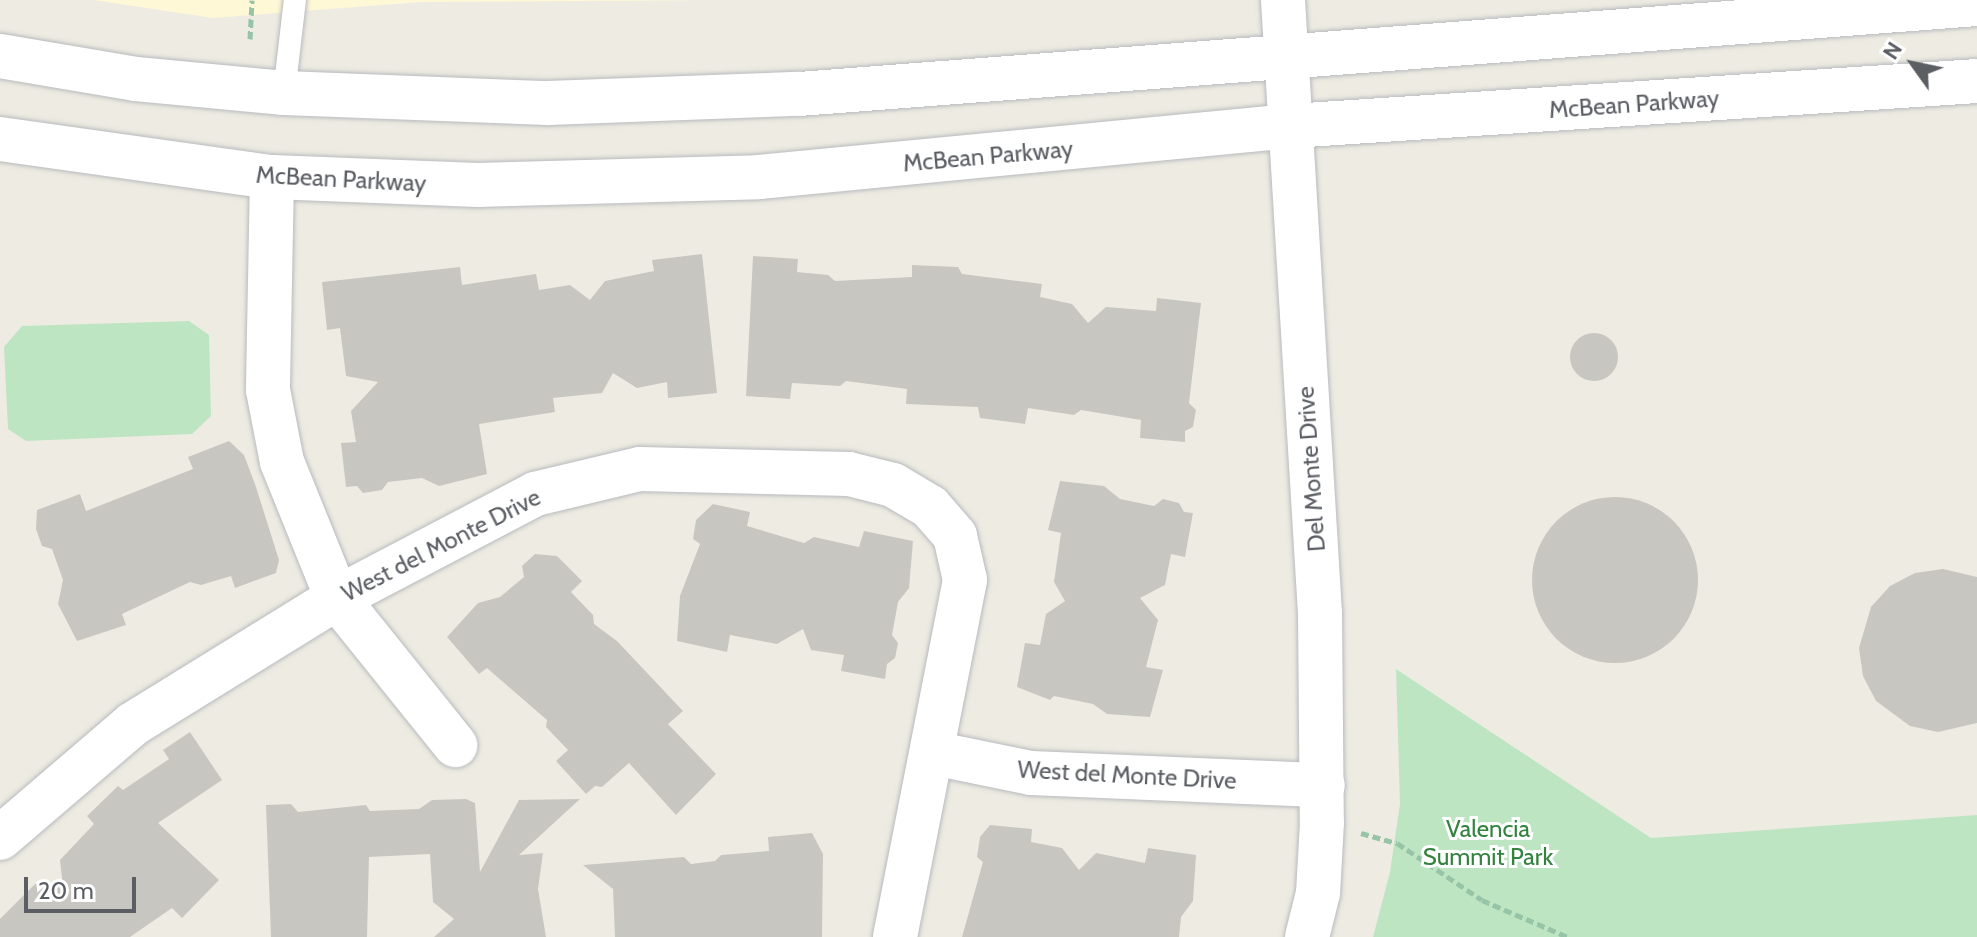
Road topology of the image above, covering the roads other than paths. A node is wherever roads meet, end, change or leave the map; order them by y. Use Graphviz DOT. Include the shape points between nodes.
graph roads {
  1 [pos="295,0"];
  2 [pos="1283,0"];
  3 [pos="1977,4"];
  4 [pos="1287,55"];
  5 [pos="0,56"];
  6 [pos="1977,81"];
  7 [pos="284,93"];
  8 [pos="1291,126"];
  9 [pos="0,139"];
  10 [pos="272,177"];
  11 [pos="337,598"];
  12 [pos="455,745"];
  13 [pos="933,753"];
  14 [pos="1322,803"];
  15 [pos="0,838"];
  16 [pos="895,937"];
  17 [pos="1307,937"];
  1 -- 7 [label="lane"];
  2 -- 4 [label="main road, Del Monte Drive"];
  3 -- 4 [label="main road"];
  4 -- 7 [label="main road" via="767,95 548,103"];
  4 -- 8 [label="main road, Del Monte Drive"];
  5 -- 7 [label="main road" via="122,77"];
  6 -- 8 [label="main road, McBean Parkway"];
  8 -- 10 [label="main road, McBean Parkway" via="759,177 478,185"];
  8 -- 14 [label="main road, Del Monte Drive" via="1320,613"];
  9 -- 10 [label="main road, McBean Parkway"];
  10 -- 11 [label="main road" via="268,390 282,462"];
  11 -- 12 [label="main road"];
  11 -- 13 [label="main road, West del Monte Drive" via="535,494 594,476 640,469 849,474 893,485 930,507 955,536 965,580"];
  11 -- 15 [label="main road, West del Monte Drive" via="133,724"];
  13 -- 14 [label="main road, West del Monte Drive" via="1031,773"];
  13 -- 16 [label="main road, West del Monte Drive"];
  14 -- 17 [label="main road, Del Monte Drive" via="1318,893"];
}
